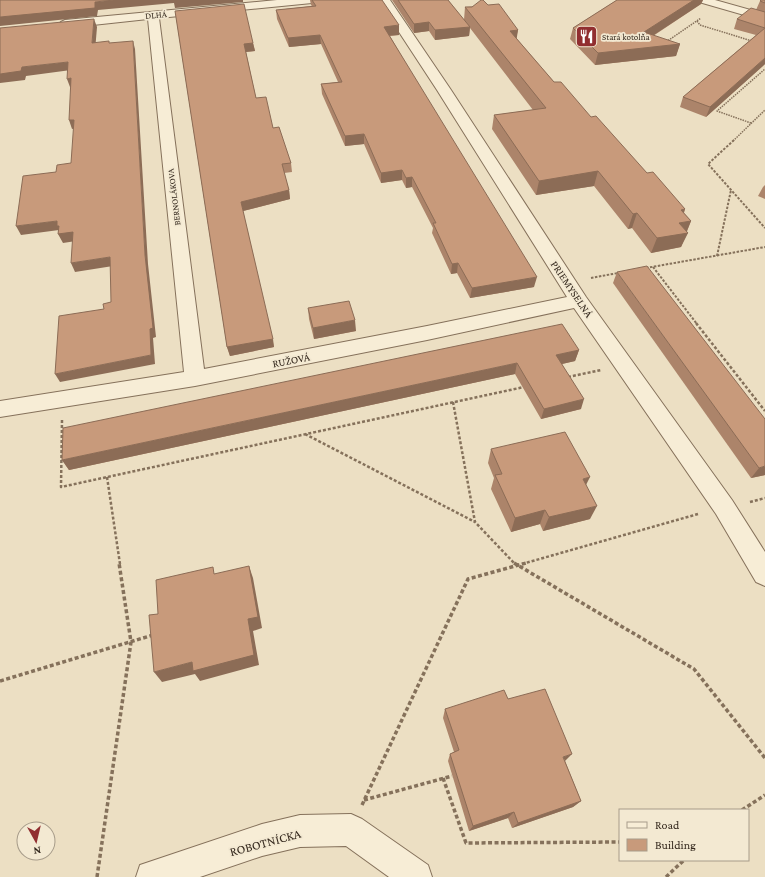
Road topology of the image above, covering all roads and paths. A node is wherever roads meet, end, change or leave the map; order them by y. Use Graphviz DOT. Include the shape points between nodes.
graph roads {
  1 [pos="312,0"];
  2 [pos="384,0"];
  3 [pos="704,0"];
  4 [pos="720,5"];
  5 [pos="153,16"];
  6 [pos="765,18"];
  7 [pos="697,21"];
  8 [pos="54,26"];
  9 [pos="666,43"];
  10 [pos="758,43"];
  11 [pos="765,69"];
  12 [pos="765,110"];
  13 [pos="751,123"];
  14 [pos="731,190"];
  15 [pos="765,228"];
  16 [pos="765,247"];
  17 [pos="717,256"];
  18 [pos="652,267"];
  19 [pos="645,268"];
  20 [pos="624,272"];
  21 [pos="567,282"];
  22 [pos="579,301"];
  23 [pos="624,365"];
  24 [pos="567,377"];
  25 [pos="195,378"];
  26 [pos="529,386"];
  27 [pos="63,398"];
  28 [pos="453,402"];
  29 [pos="0,409"];
  30 [pos="765,411"];
  31 [pos="305,434"];
  32 [pos="107,477"];
  33 [pos="765,498"];
  34 [pos="724,507"];
  35 [pos="476,522"];
  36 [pos="516,565"];
  37 [pos="765,574"];
  38 [pos="158,634"];
  39 [pos="130,642"];
  40 [pos="0,681"];
  41 [pos="765,758"];
  42 [pos="452,776"];
  43 [pos="443,778"];
  44 [pos="765,796"];
  45 [pos="364,800"];
  46 [pos="744,809"];
  47 [pos="351,830"];
  48 [pos="619,842"];
  49 [pos="683,861"];
  50 [pos="97,877"];
  51 [pos="152,877"];
  52 [pos="416,877"];
  53 [pos="666,877"];
  1 -- 5 [label="street, DLHÁ"];
  2 -- 21 [label="street, PRIEMYSELNÁ"];
  3 -- 4 [label="street"];
  4 -- 6 [label="street"];
  4 -- 7 [label="path"];
  5 -- 8 [label="street, DLHÁ"];
  5 -- 25 [label="street, BERNOLÁKOVA"];
  7 -- 9 [label="path"];
  7 -- 10 [label="path" via="700,25"];
  11 -- 13 [label="path" via="716,111"];
  12 -- 13 [label="path"];
  13 -- 14 [label="path" via="708,164"];
  14 -- 15 [label="path"];
  14 -- 17 [label="path"];
  16 -- 17 [label="path"];
  17 -- 18 [label="path"];
  18 -- 19 [label="path"];
  18 -- 30 [label="path"];
  20 -- 21 [label="path"];
  21 -- 22 [label="street, PRIEMYSELNÁ"];
  22 -- 23 [label="street, PRIEMYSELNÁ"];
  22 -- 25 [label="street, RUŽOVÁ" via="427,334"];
  23 -- 24 [label="path"];
  23 -- 34 [label="street, PRIEMYSELNÁ"];
  25 -- 27 [label="street, RUŽOVÁ"];
  26 -- 28 [label="path"];
  27 -- 29 [label="street, RUŽOVÁ"];
  27 -- 32 [label="path" via="61,487"];
  28 -- 31 [label="path"];
  28 -- 35 [label="path"];
  31 -- 32 [label="path"];
  31 -- 35 [label="path"];
  32 -- 39 [label="path"];
  33 -- 34 [label="path"];
  34 -- 36 [label="path"];
  34 -- 37 [label="street, PRIEMYSELNÁ"];
  35 -- 36 [label="path"];
  36 -- 41 [label="path" via="694,669"];
  36 -- 45 [label="path" via="468,579"];
  38 -- 39 [label="path"];
  39 -- 40 [label="path"];
  39 -- 50 [label="path"];
  42 -- 43 [label="path"];
  43 -- 45 [label="path"];
  43 -- 48 [label="path" via="466,843"];
  44 -- 46 [label="path"];
  45 -- 47 [label="path"];
  47 -- 51 [label="street, ROBOTNÍCKA" via="300,831 262,840"];
  47 -- 52 [label="street"];
  49 -- 53 [label="path"];
}
